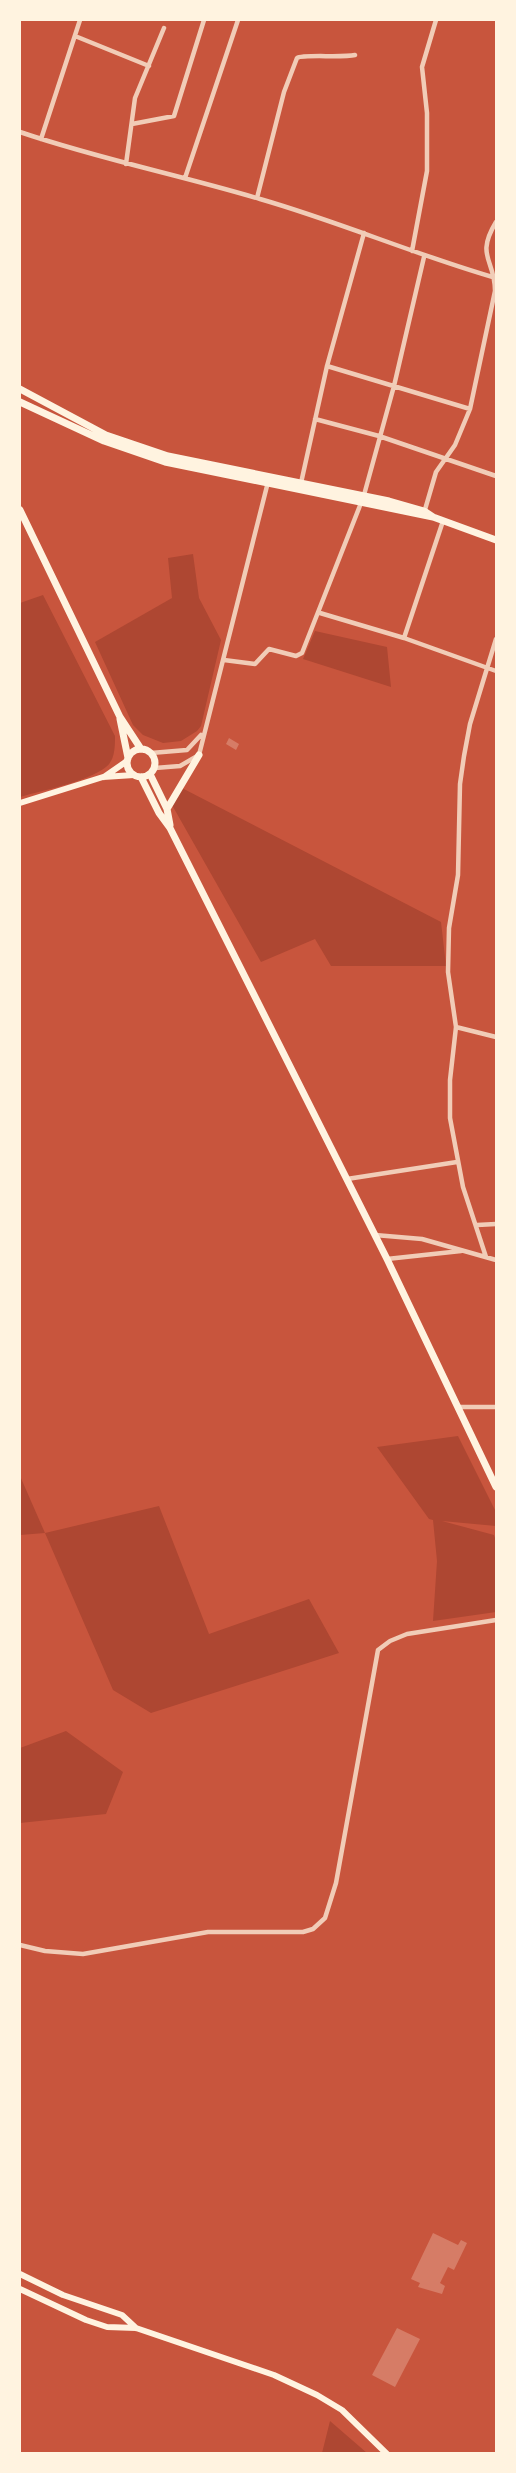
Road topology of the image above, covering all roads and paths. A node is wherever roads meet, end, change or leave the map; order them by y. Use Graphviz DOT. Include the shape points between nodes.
graph roads {
  1 [pos="80,20"];
  2 [pos="204,20"];
  3 [pos="238,20"];
  4 [pos="436,20"];
  5 [pos="164,28"];
  6 [pos="75,36"];
  7 [pos="355,56"];
  8 [pos="149,66"];
  9 [pos="132,123"];
  10 [pos="20,132"];
  11 [pos="41,139"];
  12 [pos="126,164"];
  13 [pos="184,178"];
  14 [pos="257,198"];
  15 [pos="496,222"];
  16 [pos="364,233"];
  17 [pos="412,251"];
  18 [pos="424,257"];
  19 [pos="496,278"];
  20 [pos="327,366"];
  21 [pos="394,386"];
  22 [pos="20,389"];
  23 [pos="20,402"];
  24 [pos="470,409"];
  25 [pos="315,419"];
  26 [pos="379,436"];
  27 [pos="142,452"];
  28 [pos="445,458"];
  29 [pos="496,476"];
  30 [pos="269,480"];
  31 [pos="301,483"];
  32 [pos="364,495"];
  33 [pos="361,503"];
  34 [pos="20,510"];
  35 [pos="423,514"];
  36 [pos="22,520"];
  37 [pos="443,521"];
  38 [pos="496,540"];
  39 [pos="320,613"];
  40 [pos="404,638"];
  41 [pos="496,639"];
  42 [pos="224,660"];
  43 [pos="487,668"];
  44 [pos="496,671"];
  45 [pos="120,717"];
  46 [pos="203,733"];
  47 [pos="141,749"];
  48 [pos="151,753"];
  49 [pos="199,755"];
  50 [pos="128,760"];
  51 [pos="152,771"];
  52 [pos="137,776"];
  53 [pos="103,777"];
  54 [pos="20,803"];
  55 [pos="167,809"];
  56 [pos="170,828"];
  57 [pos="456,1027"];
  58 [pos="496,1037"];
  59 [pos="457,1162"];
  60 [pos="347,1179"];
  61 [pos="496,1224"];
  62 [pos="477,1225"];
  63 [pos="375,1235"];
  64 [pos="464,1250"];
  65 [pos="486,1257"];
  66 [pos="387,1258"];
  67 [pos="496,1260"];
  68 [pos="458,1407"];
  69 [pos="496,1407"];
  70 [pos="496,1487"];
  71 [pos="496,1620"];
  72 [pos="20,1945"];
  73 [pos="20,2274"];
  74 [pos="20,2289"];
  75 [pos="136,2328"];
  76 [pos="387,2454"];
  1 -- 6 [label="street"];
  2 -- 9 [label="street" via="174,116"];
  3 -- 13 [label="street"];
  4 -- 17 [label="street" via="422,67 427,171"];
  5 -- 8 [label="street"];
  6 -- 8 [label="street"];
  6 -- 11 [label="street"];
  7 -- 14 [label="street" via="297,58 288,77"];
  8 -- 9 [label="street" via="135,98"];
  9 -- 12 [label="street"];
  10 -- 11 [label="street"];
  11 -- 12 [label="street"];
  12 -- 13 [label="street"];
  13 -- 14 [label="street"];
  14 -- 16 [label="street"];
  15 -- 19 [label="street" via="485,251"];
  16 -- 17 [label="street"];
  16 -- 20 [label="street"];
  17 -- 18 [label="street"];
  18 -- 19 [label="street"];
  18 -- 21 [label="street"];
  19 -- 24 [label="street"];
  20 -- 21 [label="street"];
  20 -- 25 [label="street"];
  21 -- 24 [label="street"];
  21 -- 26 [label="street"];
  22 -- 27 [label="main road"];
  23 -- 27 [label="main road" via="104,441"];
  24 -- 28 [label="street"];
  25 -- 26 [label="street"];
  25 -- 31 [label="street"];
  26 -- 28 [label="street"];
  26 -- 32 [label="street"];
  27 -- 30 [label="main road"];
  28 -- 29 [label="street"];
  28 -- 35 [label="street" via="436,472"];
  30 -- 31 [label="main road"];
  30 -- 33 [label="main road"];
  30 -- 42 [label="street"];
  31 -- 32 [label="main road"];
  32 -- 35 [label="main road"];
  33 -- 35 [label="main road"];
  33 -- 39 [label="street"];
  34 -- 36 [label="main road"];
  35 -- 37 [label="main road"];
  36 -- 45 [label="main road"];
  37 -- 38 [label="main road"];
  37 -- 40 [label="street"];
  39 -- 40 [label="street"];
  39 -- 42 [label="street" via="300,656 269,649 255,664"];
  40 -- 43 [label="street"];
  41 -- 43 [label="street"];
  42 -- 46 [label="street"];
  43 -- 44 [label="street"];
  43 -- 57 [label="street" via="470,724 460,784 458,875 449,928 448,972"];
  45 -- 47 [label="main road"];
  45 -- 50 [label="main road"];
  46 -- 48 [label="street" via="187,750"];
  46 -- 49 [label="street"];
  47 -- 48 [label="main road"];
  47 -- 50 [label="main road" via="135,750"];
  48 -- 51 [label="main road"];
  49 -- 51 [label="street" via="180,766"];
  49 -- 55 [label="main road"];
  50 -- 52 [label="main road" via="130,771"];
  50 -- 53 [label="main road"];
  51 -- 52 [label="main road"];
  51 -- 55 [label="main road"];
  52 -- 53 [label="main road"];
  52 -- 56 [label="main road"];
  53 -- 54 [label="main road"];
  55 -- 56 [label="main road"];
  56 -- 60 [label="main road"];
  57 -- 58 [label="street"];
  57 -- 59 [label="street" via="450,1118"];
  59 -- 60 [label="street"];
  59 -- 62 [label="street"];
  60 -- 63 [label="main road"];
  61 -- 62 [label="street"];
  62 -- 65 [label="street"];
  63 -- 64 [label="street" via="423,1239"];
  63 -- 66 [label="main road"];
  64 -- 65 [label="street"];
  64 -- 66 [label="street"];
  65 -- 67 [label="street"];
  66 -- 68 [label="main road"];
  68 -- 69 [label="street"];
  68 -- 70 [label="main road"];
  71 -- 72 [label="street" via="408,1634 378,1650 336,1883 330,1909 321,1924 303,1932 189,1934 83,1954"];
  73 -- 75 [label="main road" via="63,2295 122,2315"];
  74 -- 75 [label="main road" via="106,2327"];
  75 -- 76 [label="main road" via="274,2375 317,2395 342,2410"];
}
